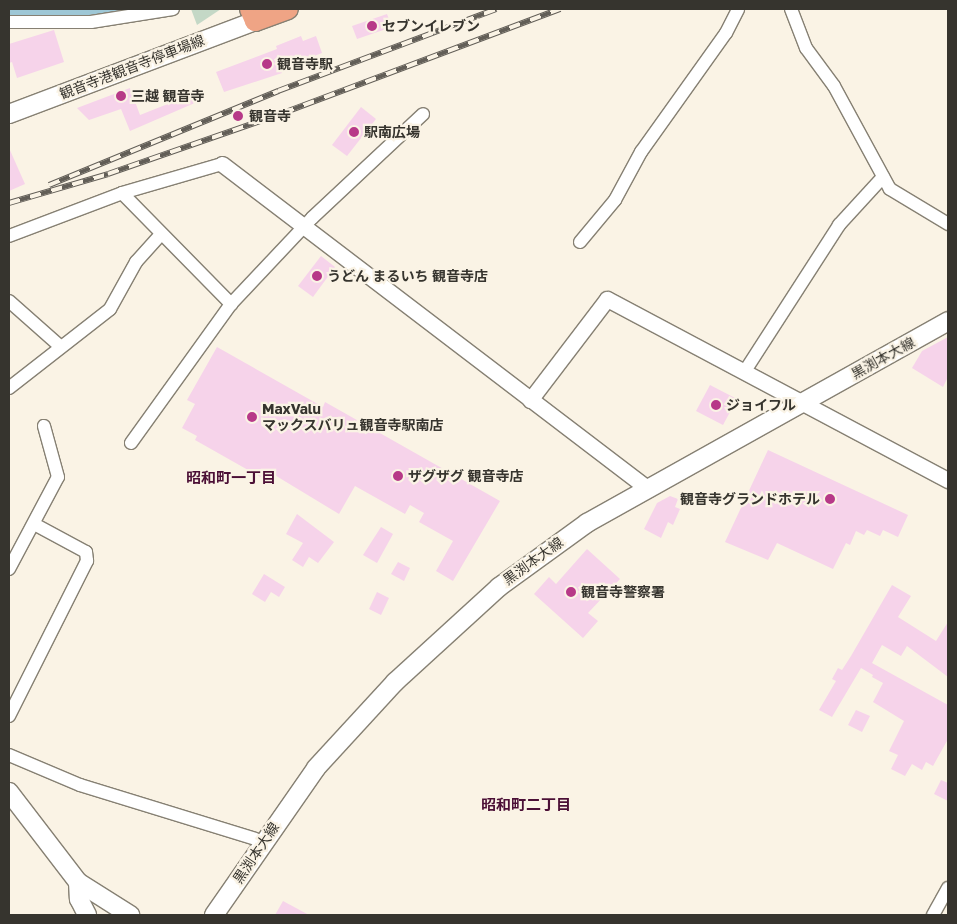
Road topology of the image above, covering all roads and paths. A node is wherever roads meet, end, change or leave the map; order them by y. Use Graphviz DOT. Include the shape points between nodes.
graph roads {
  1 [pos="173,9"];
  2 [pos="288,9"];
  3 [pos="738,9"];
  4 [pos="791,9"];
  5 [pos="252,15"];
  6 [pos="9,22"];
  7 [pos="9,114"];
  8 [pos="423,114"];
  9 [pos="222,164"];
  10 [pos="883,177"];
  11 [pos="122,193"];
  12 [pos="948,224"];
  13 [pos="303,226"];
  14 [pos="161,234"];
  15 [pos="9,236"];
  16 [pos="580,242"];
  17 [pos="9,301"];
  18 [pos="230,304"];
  19 [pos="948,321"];
  20 [pos="61,347"];
  21 [pos="746,371"];
  22 [pos="9,388"];
  23 [pos="530,400"];
  24 [pos="802,403"];
  25 [pos="44,426"];
  26 [pos="131,443"];
  27 [pos="948,480"];
  28 [pos="647,488"];
  29 [pos="34,524"];
  30 [pos="9,569"];
  31 [pos="9,716"];
  32 [pos="9,754"];
  33 [pos="9,792"];
  34 [pos="255,839"];
  35 [pos="78,882"];
  36 [pos="948,888"];
  37 [pos="87,915"];
  38 [pos="130,915"];
  39 [pos="214,915"];
  40 [pos="934,915"];
  1 -- 6 [label="street" via="91,22"];
  2 -- 5 [label="main road"];
  3 -- 16 [label="street" via="726,33 640,152 615,200"];
  4 -- 10 [label="street" via="806,48 834,86"];
  5 -- 7 [label="main road, 観音寺港観音寺停車場線"];
  8 -- 13 [label="street"];
  9 -- 11 [label="street"];
  9 -- 13 [label="street"];
  10 -- 12 [label="street" via="890,189"];
  10 -- 21 [label="street" via="839,225"];
  11 -- 14 [label="street"];
  11 -- 15 [label="street"];
  13 -- 18 [label="street"];
  13 -- 23 [label="street"];
  14 -- 18 [label="street"];
  14 -- 20 [label="street" via="136,262 110,309"];
  17 -- 20 [label="street"];
  18 -- 26 [label="street"];
  19 -- 24 [label="main road, 黒渕本大線"];
  20 -- 22 [label="street"];
  21 -- 23 [label="street" via="608,299"];
  21 -- 24 [label="street"];
  23 -- 28 [label="street"];
  24 -- 27 [label="street"];
  24 -- 28 [label="main road, 黒渕本大線"];
  25 -- 29 [label="street" via="58,477"];
  28 -- 39 [label="main road, 黒渕本大線" via="535,558 458,623 396,682 316,768"];
  29 -- 30 [label="street"];
  29 -- 31 [label="street" via="86,552 87,561"];
  32 -- 34 [label="street" via="80,785"];
  33 -- 35 [label="main road"];
  35 -- 37 [label="main road" via="79,900"];
  35 -- 38 [label="main road"];
  36 -- 40 [label="street"];
}
